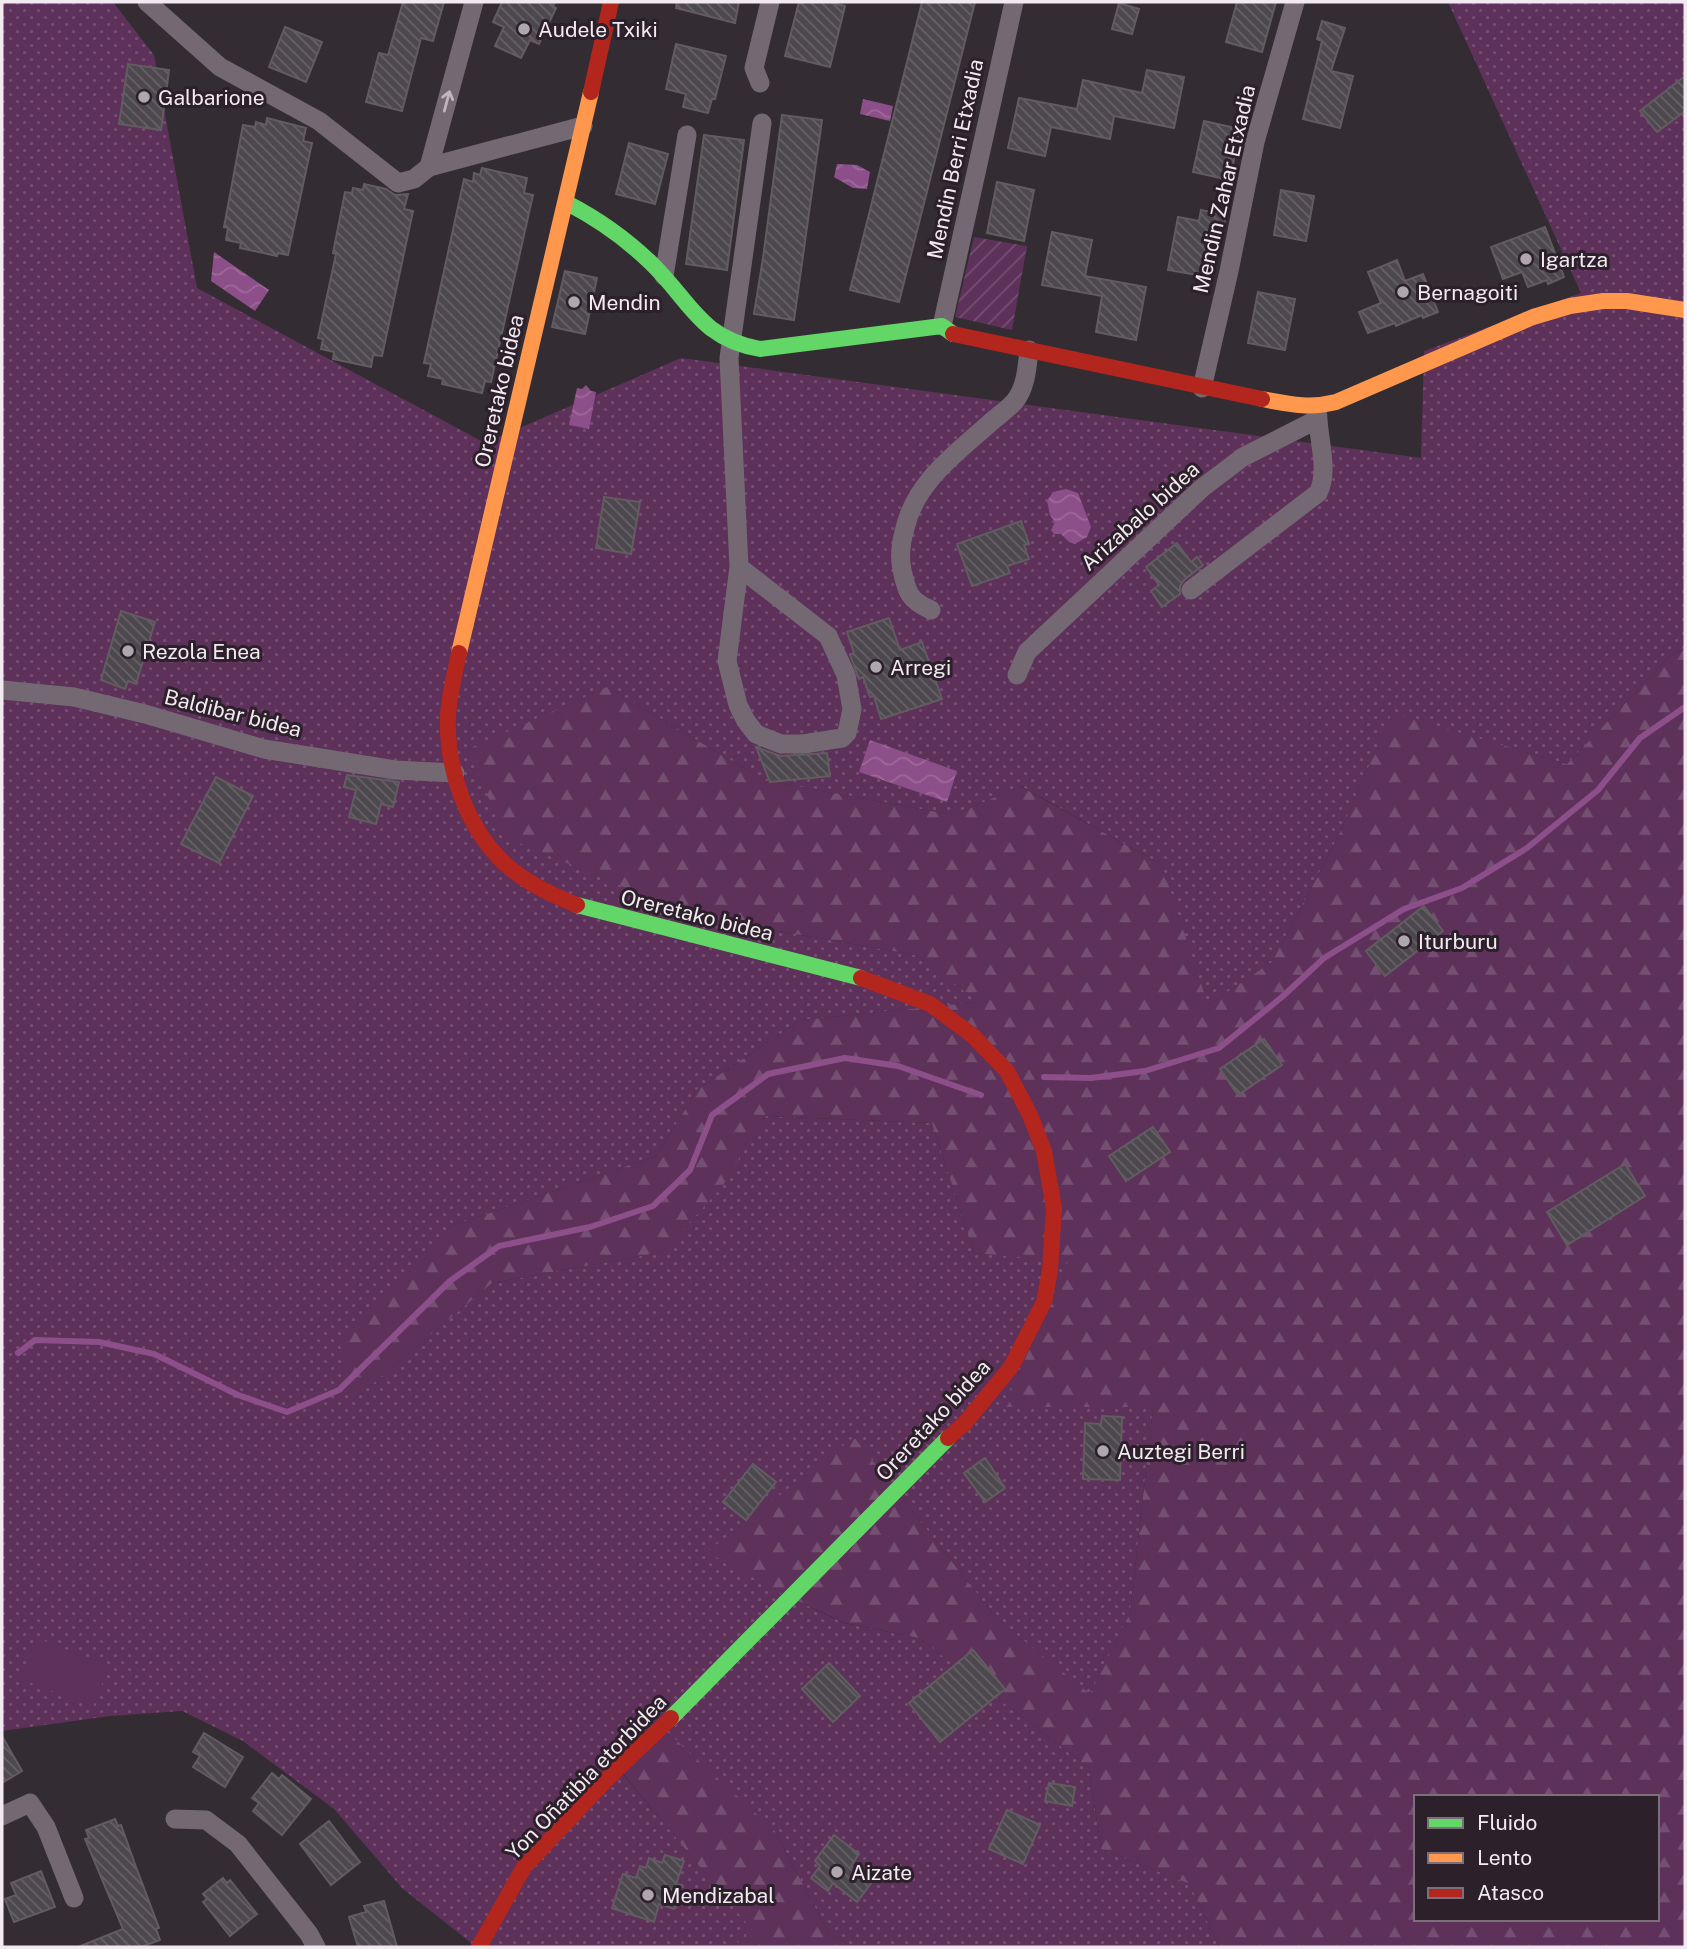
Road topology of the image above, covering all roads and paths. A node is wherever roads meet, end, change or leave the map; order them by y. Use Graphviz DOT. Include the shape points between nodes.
graph roads {
  1 [pos="147,2"];
  2 [pos="474,2"];
  3 [pos="611,2"];
  4 [pos="770,2"];
  5 [pos="1014,2"];
  6 [pos="1295,2"];
  7 [pos="760,83"];
  8 [pos="762,123"];
  9 [pos="583,126"];
  10 [pos="687,135"];
  11 [pos="429,167"];
  12 [pos="567,203"];
  13 [pos="664,276"];
  14 [pos="1685,310"];
  15 [pos="942,326"];
  16 [pos="731,342"];
  17 [pos="1029,350"];
  18 [pos="1202,388"];
  19 [pos="1318,413"];
  20 [pos="740,567"];
  21 [pos="1191,590"];
  22 [pos="931,610"];
  23 [pos="1017,675"];
  24 [pos="2,690"];
  25 [pos="454,773"];
  26 [pos="711,1680"];
  27 [pos="2,1816"];
  28 [pos="175,1819"];
  29 [pos="74,1898"];
  30 [pos="316,1947"];
  31 [pos="480,1947"];
  1 -- 11 [label="street" via="220,67 319,121 398,183 414,179"];
  11 -- 2 [label="street, one-way"];
  3 -- 9 [label="main road, Oreretako bidea"];
  4 -- 7 [label="street" via="754,68"];
  5 -- 15 [label="street, Mendin Berri Etxadia"];
  6 -- 18 [label="street, Mendin Zahar Etxadia" via="1255,142"];
  8 -- 16 [label="street"];
  9 -- 11 [label="street"];
  9 -- 12 [label="main road, Oreretako bidea"];
  10 -- 13 [label="street"];
  12 -- 13 [label="main road, Arizabalo bidea" via="623,237"];
  12 -- 25 [label="main road, Oreretako bidea" via="458,658 448,715"];
  13 -- 16 [label="main road, Arizabalo bidea" via="707,329"];
  14 -- 19 [label="main road, Arizabalo bidea" via="1619,301 1563,308"];
  15 -- 16 [label="main road, Arizabalo bidea" via="760,349"];
  15 -- 17 [label="main road, Arizabalo bidea" via="953,334"];
  16 -- 20 [label="street"];
  17 -- 18 [label="main road, Arizabalo bidea"];
  17 -- 22 [label="street" via="1026,377 1016,400 936,471 908,514 901,553 906,592"];
  18 -- 19 [label="main road, Arizabalo bidea"];
  19 -- 21 [label="street" via="1322,462 1318,493"];
  19 -- 23 [label="street, Arizabalo bidea" via="1243,457 1202,488 1027,652"];
  20 -- 20 [label="street" via="727,661 746,721 756,734 781,744 842,738 848,733 852,709 846,675 828,636"];
  24 -- 25 [label="street, Baldibar bidea" via="74,697 264,749 396,770"];
  25 -- 26 [label="main road, Oreretako bidea" via="467,809 486,841 503,862 551,895 583,908 876,982 930,1004 972,1035 1007,1071 1044,1151 1054,1208 1050,1270 1044,1302 1011,1367 965,1423"];
  26 -- 31 [label="main road, Yon Oñatibia etorbidea" via="608,1778 524,1867"];
  27 -- 29 [label="street" via="30,1803 46,1828"];
  28 -- 30 [label="street" via="206,1820 238,1844"];
}
